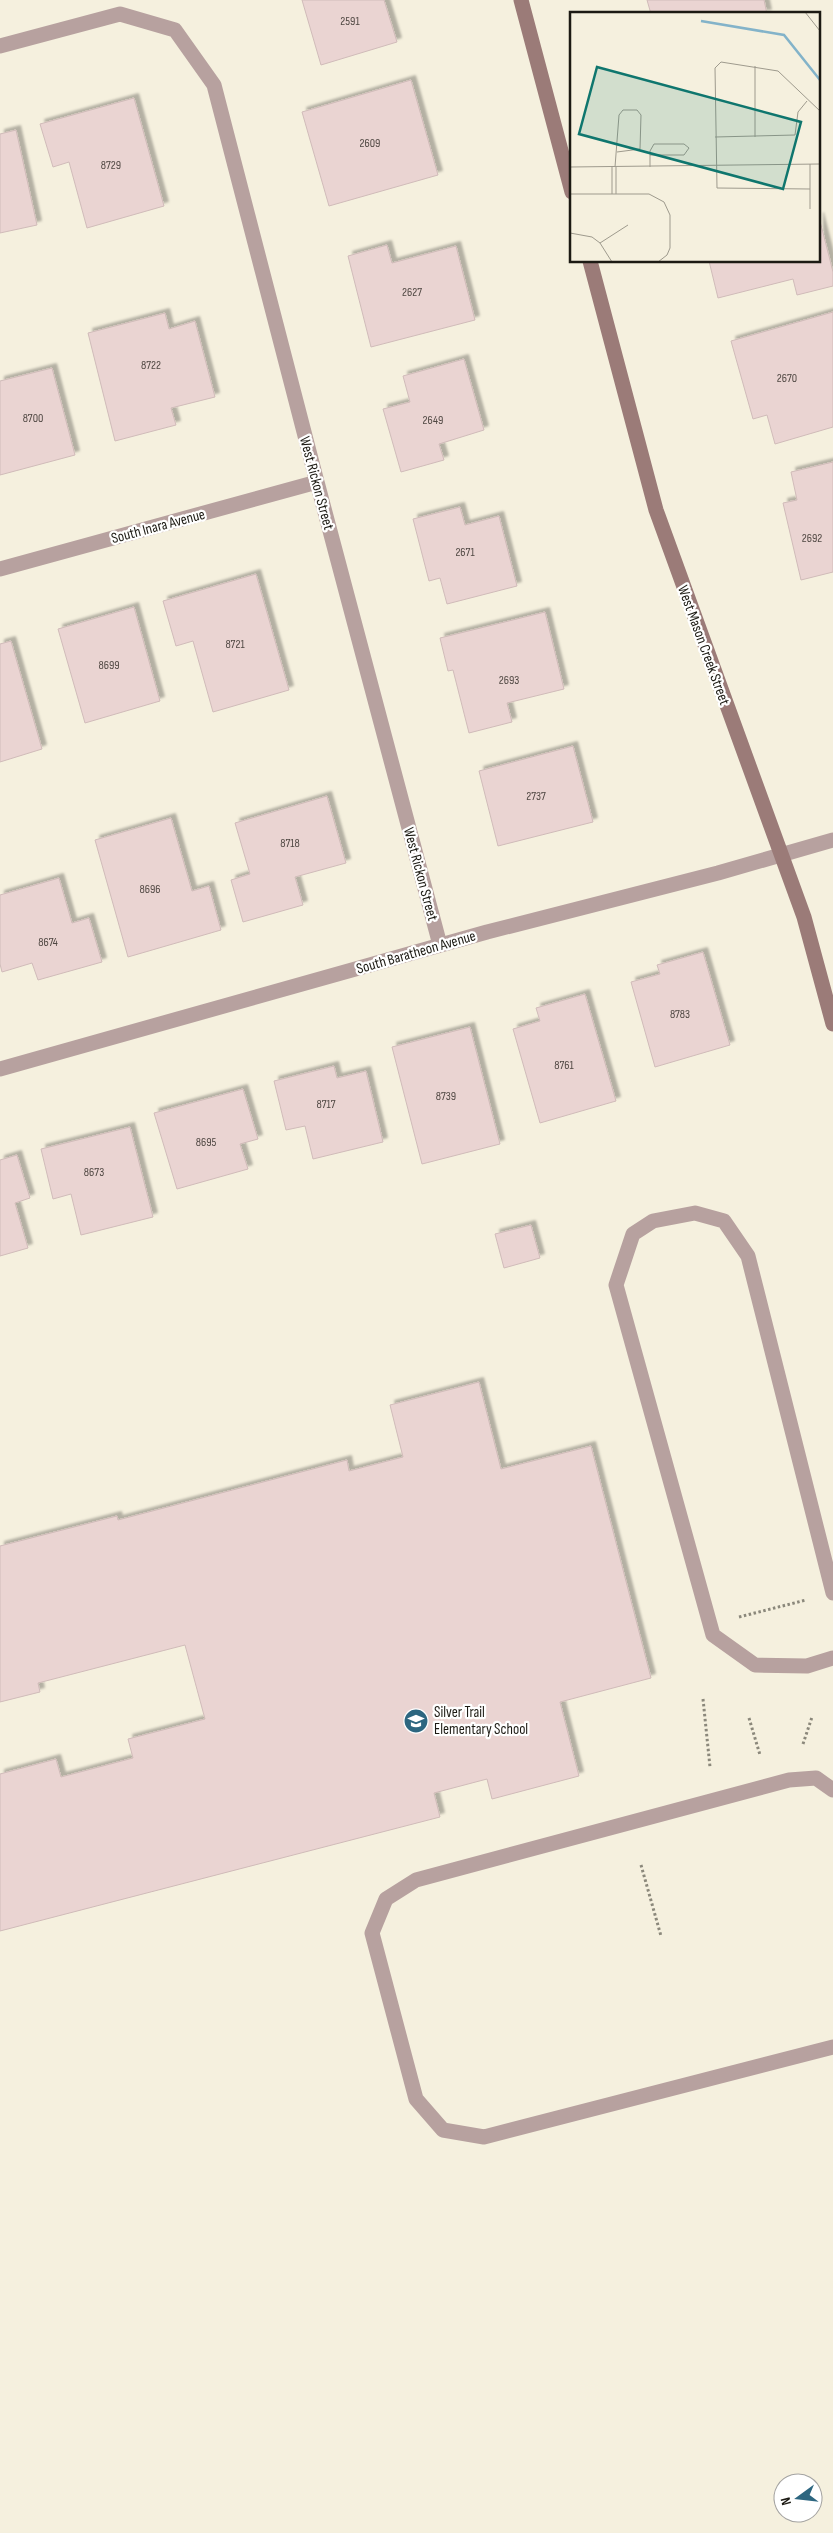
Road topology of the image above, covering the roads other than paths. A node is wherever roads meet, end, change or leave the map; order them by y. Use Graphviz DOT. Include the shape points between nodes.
graph roads {
  1 [pos="521,0"];
  2 [pos="0,46"];
  3 [pos="570,184"];
  4 [pos="590,262"];
  5 [pos="317,482"];
  6 [pos="0,569"];
  7 [pos="833,840"];
  8 [pos="781,853"];
  9 [pos="440,945"];
  10 [pos="833,1024"];
  11 [pos="0,1069"];
  12 [pos="833,1593"];
  13 [pos="833,1658"];
  14 [pos="833,1790"];
  15 [pos="833,2048"];
  1 -- 3 [label="street"];
  2 -- 5 [label="street, West Rickon Street" via="120,14 175,30 214,85"];
  4 -- 8 [label="street, West Mason Creek Street" via="656,510"];
  5 -- 6 [label="street, South Inara Avenue"];
  5 -- 9 [label="street, West Rickon Street"];
  7 -- 8 [label="street, South Baratheon Avenue"];
  8 -- 9 [label="street, South Baratheon Avenue" via="718,873"];
  8 -- 10 [label="street, West Mason Creek Street" via="804,917"];
  9 -- 11 [label="street, South Baratheon Avenue"];
  12 -- 13 [label="street" via="748,1256 724,1221 695,1213 653,1221 633,1234 616,1285 713,1635 755,1665 807,1666"];
  14 -- 15 [label="street" via="816,1778 789,1780 416,1880 386,1899 372,1933 416,2099 443,2130 484,2137"];
}
